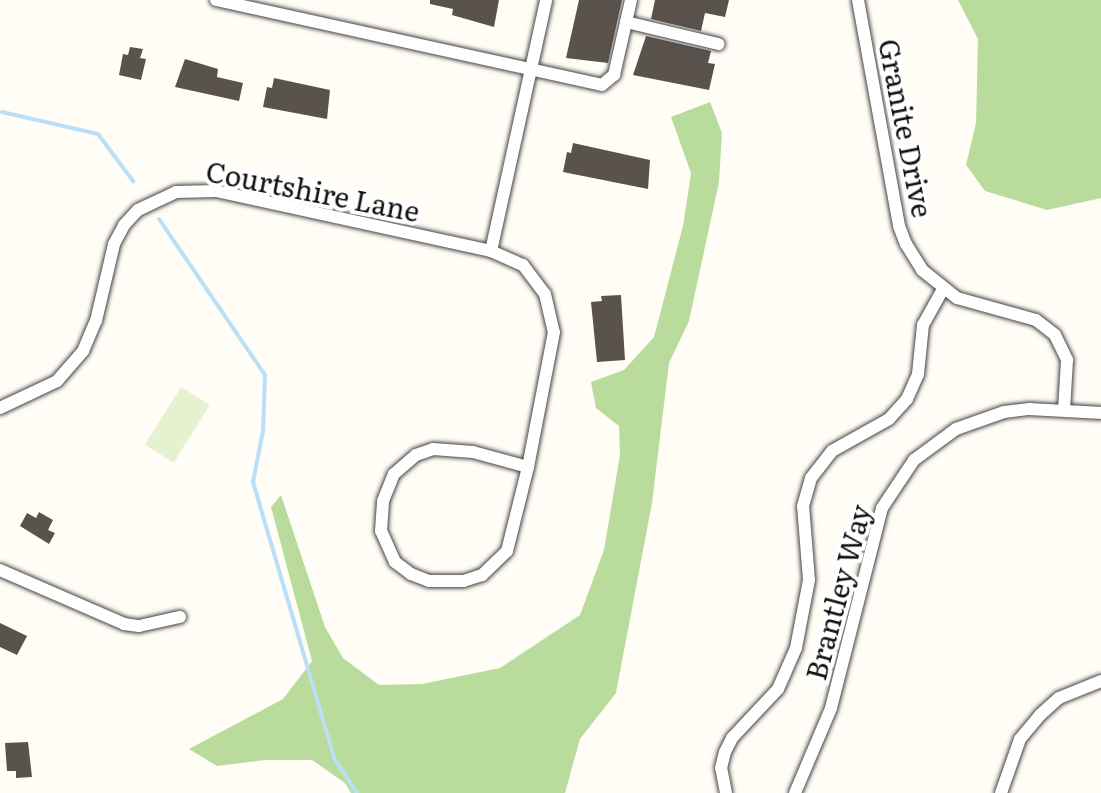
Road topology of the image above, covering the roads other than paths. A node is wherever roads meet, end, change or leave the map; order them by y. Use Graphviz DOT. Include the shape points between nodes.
graph roads {
  1 [pos="216,0"];
  2 [pos="546,0"];
  3 [pos="631,0"];
  4 [pos="858,0"];
  5 [pos="626,22"];
  6 [pos="718,44"];
  7 [pos="531,70"];
  8 [pos="491,251"];
  9 [pos="943,289"];
  10 [pos="0,408"];
  11 [pos="1064,410"];
  12 [pos="1101,413"];
  13 [pos="528,467"];
  14 [pos="0,570"];
  15 [pos="180,617"];
  16 [pos="1101,681"];
  17 [pos="726,793"];
  18 [pos="795,793"];
  19 [pos="1001,793"];
  1 -- 7 [label="street"];
  2 -- 7 [label="street"];
  3 -- 5 [label="street"];
  4 -- 9 [label="street, Granite Drive" via="899,226 914,259"];
  5 -- 6 [label="street"];
  5 -- 7 [label="street" via="614,75 602,85"];
  7 -- 8 [label="street"];
  8 -- 10 [label="street, Courtshire Lane" via="238,195 176,192 147,204 124,225 114,244 96,321 72,367 41,391"];
  8 -- 13 [label="street, Courtshire Lane" via="523,265 552,312 551,358"];
  9 -- 11 [label="street, Granite Drive" via="972,303 1036,320 1055,335 1067,360"];
  9 -- 17 [label="street" via="923,325 918,374 907,399 889,419 832,451 811,478 803,519 809,580 796,648 778,689 725,752 721,768"];
  11 -- 12 [label="street, Brantley Way"];
  11 -- 18 [label="street, Brantley Way" via="1030,409 979,419 936,441 896,484 872,536 831,708"];
  13 -- 13 [label="street, Courtshire Lane" via="514,531 497,565 473,578 445,583 411,574 395,562 381,531 383,501 394,474 416,455 449,449"];
  14 -- 15 [label="street" via="124,624"];
  16 -- 19 [label="street" via="1059,698 1040,715 1020,739"];
}
